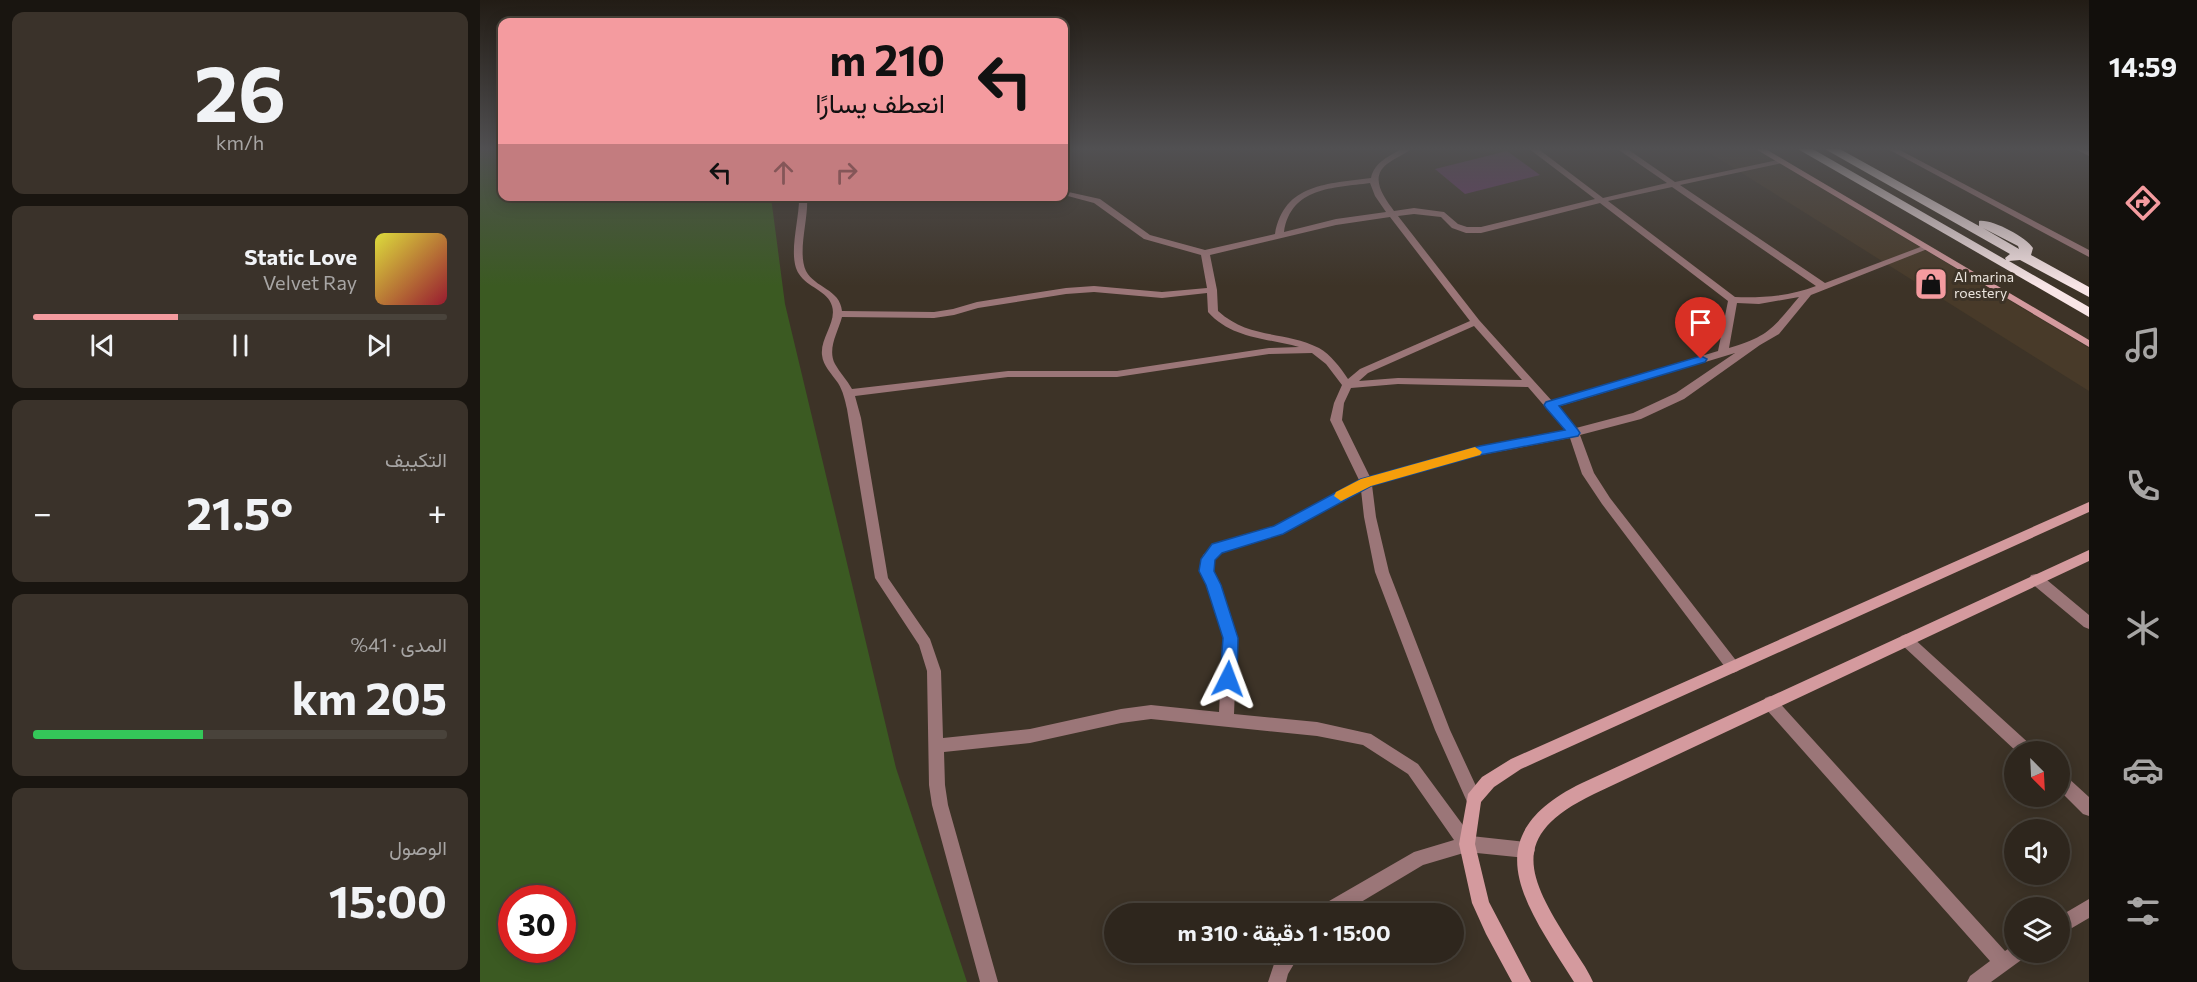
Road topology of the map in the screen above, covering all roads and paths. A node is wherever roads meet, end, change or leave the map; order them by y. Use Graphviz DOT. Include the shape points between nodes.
graph roads {
  1 [pos="1068,194"];
  2 [pos="1308,194"];
  3 [pos="1378,194"];
  4 [pos="1593,194"];
  5 [pos="1636,194"];
  6 [pos="1685,194"];
  7 [pos="1834,194"];
  8 [pos="1881,194"];
  9 [pos="1909,194"];
  10 [pos="1976,194"];
  11 [pos="804,201"];
  12 [pos="1603,201"];
  13 [pos="1391,213"];
  14 [pos="1932,223"];
  15 [pos="1279,234"];
  16 [pos="1926,248"];
  17 [pos="1205,252"];
  18 [pos="2089,254"];
  19 [pos="2020,256"];
  20 [pos="1822,286"];
  21 [pos="1212,290"];
  22 [pos="1808,292"];
  23 [pos="2089,293"];
  24 [pos="1733,300"];
  25 [pos="2089,313"];
  26 [pos="837,314"];
  27 [pos="1476,322"];
  28 [pos="1756,343"];
  29 [pos="2089,344"];
  30 [pos="1315,350"];
  31 [pos="1723,353"];
  32 [pos="1532,384"];
  33 [pos="1347,385"];
  34 [pos="849,393"];
  35 [pos="1550,405"];
  36 [pos="1574,433"];
  37 [pos="1366,483"];
  38 [pos="2089,507"];
  39 [pos="2089,555"];
  40 [pos="2036,579"];
  41 [pos="2089,623"];
  42 [pos="1906,640"];
  43 [pos="1733,667"];
  44 [pos="1770,703"];
  45 [pos="1226,719"];
  46 [pos="2016,741"];
  47 [pos="936,746"];
  48 [pos="2070,790"];
  49 [pos="1474,799"];
  50 [pos="2089,808"];
  51 [pos="1467,843"];
  52 [pos="1527,850"];
  53 [pos="1342,903"];
  54 [pos="2089,908"];
  55 [pos="2070,920"];
  56 [pos="2004,950"];
  57 [pos="2004,962"];
  58 [pos="1285,963"];
  59 [pos="989,982"];
  60 [pos="1277,982"];
  61 [pos="1522,982"];
  62 [pos="1584,982"];
  63 [pos="1976,982"];
  1 -- 17 [label="street" via="1096,201 1147,237"];
  2 -- 15 [label="street" via="1286,206 1279,218"];
  3 -- 13 [label="street"];
  4 -- 12 [label="street"];
  5 -- 12 [label="street"];
  6 -- 20 [label="street"];
  7 -- 16 [label="street"];
  8 -- 14 [label="highway"];
  9 -- 19 [label="highway" via="2016,237 2026,248"];
  10 -- 18 [label="street"];
  11 -- 26 [label="street" via="801,268 810,282 836,302"];
  12 -- 13 [label="street" via="1481,230 1466,230 1444,215 1430,212"];
  12 -- 24 [label="street"];
  13 -- 15 [label="street"];
  13 -- 27 [label="street"];
  14 -- 19 [label="highway" via="1947,226 2001,256"];
  14 -- 25 [label="highway"];
  15 -- 17 [label="street"];
  16 -- 20 [label="street"];
  16 -- 29 [label="street"];
  17 -- 21 [label="street"];
  19 -- 23 [label="highway"];
  20 -- 22 [label="street"];
  21 -- 26 [label="street" via="1162,295 1076,290 977,304 934,315"];
  21 -- 30 [label="street" via="1213,312 1222,322 1251,335"];
  22 -- 24 [label="street" via="1760,301"];
  22 -- 28 [label="street" via="1775,332"];
  24 -- 31 [label="street"];
  26 -- 34 [label="street" via="827,358"];
  27 -- 32 [label="street"];
  27 -- 33 [label="street" via="1364,371"];
  28 -- 31 [label="street"];
  28 -- 36 [label="street" via="1680,396 1637,416"];
  30 -- 33 [label="street" via="1331,362"];
  30 -- 34 [label="street" via="1269,351 1117,374 1008,374"];
  31 -- 35 [label="street"];
  32 -- 33 [label="street" via="1398,381"];
  32 -- 35 [label="street"];
  33 -- 37 [label="street" via="1336,420"];
  34 -- 47 [label="street" via="882,578 926,645 934,671"];
  35 -- 36 [label="street"];
  36 -- 37 [label="street" via="1480,450"];
  36 -- 43 [label="street" via="1588,474 1606,501"];
  37 -- 45 [label="street" via="1278,531 1217,548 1208,559 1207,571 1230,638"];
  37 -- 49 [label="street" via="1382,572"];
  38 -- 43 [label="street"];
  39 -- 40 [label="street"];
  40 -- 41 [label="street"];
  40 -- 42 [label="street"];
  42 -- 44 [label="street"];
  42 -- 46 [label="street"];
  43 -- 49 [label="street" via="1516,764 1488,782"];
  44 -- 52 [label="street" via="1576,795 1550,811 1531,832"];
  44 -- 56 [label="street"];
  45 -- 47 [label="street" via="1151,712 1030,736"];
  45 -- 51 [label="street" via="1366,739 1413,769"];
  47 -- 59 [label="street" via="944,825"];
  48 -- 50 [label="street"];
  49 -- 51 [label="street"];
  51 -- 52 [label="street"];
  51 -- 53 [label="street" via="1420,858"];
  51 -- 61 [label="street" via="1481,903"];
  52 -- 62 [label="street" via="1527,883"];
  54 -- 55 [label="street"];
  57 -- 63 [label="street"];
  58 -- 60 [label="street"];
}
